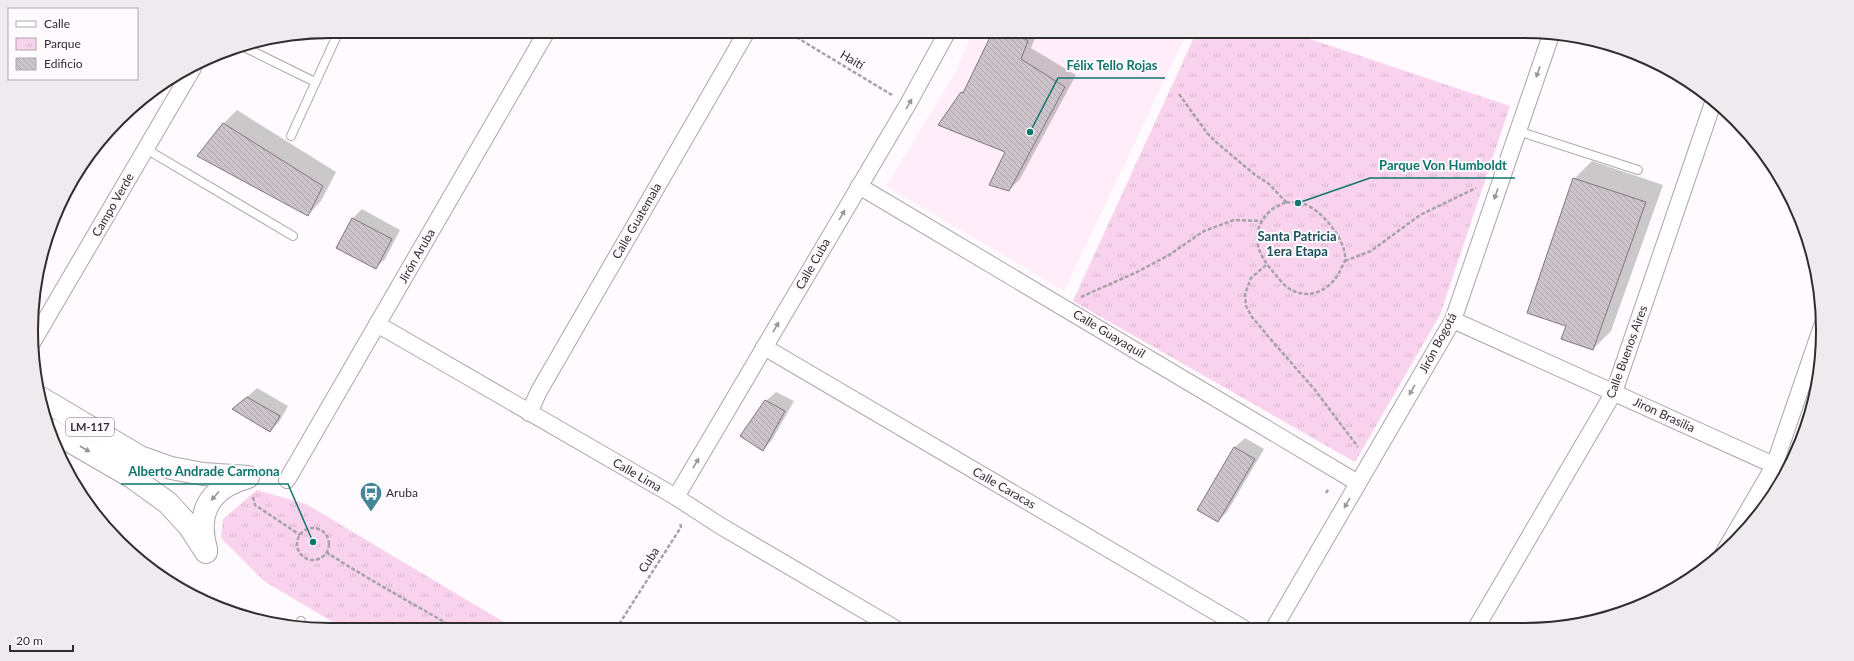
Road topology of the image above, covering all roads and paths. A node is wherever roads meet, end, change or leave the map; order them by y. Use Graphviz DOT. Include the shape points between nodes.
graph roads {
  1 [pos="336,38"];
  2 [pos="543,38"];
  3 [pos="743,38"];
  4 [pos="798,38"];
  5 [pos="944,38"];
  6 [pos="1549,40"];
  7 [pos="250,50"];
  8 [pos="189,74"];
  9 [pos="315,82"];
  10 [pos="1179,94"];
  11 [pos="908,104"];
  12 [pos="1712,107"];
  13 [pos="1518,131"];
  14 [pos="291,136"];
  15 [pos="146,148"];
  16 [pos="1638,170"];
  17 [pos="859,186"];
  18 [pos="1476,188"];
  19 [pos="1286,202"];
  20 [pos="1262,221"];
  21 [pos="292,236"];
  22 [pos="1345,261"];
  23 [pos="1266,265"];
  24 [pos="1079,298"];
  25 [pos="1453,320"];
  26 [pos="377,324"];
  27 [pos="38,333"];
  28 [pos="764,347"];
  29 [pos="1815,350"];
  30 [pos="1614,392"];
  31 [pos="47,402"];
  32 [pos="529,413"];
  33 [pos="57,433"];
  34 [pos="1370,464"];
  35 [pos="1780,468"];
  36 [pos="248,477"];
  37 [pos="287,480"];
  38 [pos="1358,483"];
  39 [pos="676,497"];
  40 [pos="1744,522"];
  41 [pos="300,535"];
  42 [pos="326,552"];
  43 [pos="446,623"];
  44 [pos="620,623"];
  45 [pos="886,623"];
  46 [pos="1234,623"];
  47 [pos="1277,623"];
  48 [pos="1479,623"];
  1 -- 9 [label="lane"];
  2 -- 26 [label="street, Jirón Aruba"];
  3 -- 32 [label="street, Calle Guatemala" via="539,391"];
  4 -- 11 [label="path, Haití"];
  11 -- 5 [label="street, Calle Cuba, one-way"];
  6 -- 13 [label="street, Jirón Bogotá, one-way"];
  7 -- 9 [label="lane"];
  8 -- 15 [label="street, Campo Verde"];
  9 -- 14 [label="lane"];
  10 -- 19 [label="path" via="1216,142 1269,184"];
  11 -- 17 [label="street, Calle Cuba"];
  12 -- 30 [label="street, Calle Buenos Aires"];
  13 -- 16 [label="lane"];
  13 -- 25 [label="street, Jirón Bogotá, one-way"];
  15 -- 21 [label="lane"];
  15 -- 27 [label="street, Campo Verde"];
  28 -- 17 [label="street, Calle Cuba, one-way"];
  17 -- 38 [label="street, Calle Guayaquil"];
  18 -- 22 [label="path" via="1420,215 1371,251"];
  19 -- 20 [label="path" via="1271,210"];
  19 -- 22 [label="path" via="1304,204 1314,209 1336,231 1344,249"];
  20 -- 23 [label="path" via="1256,240"];
  20 -- 24 [label="path" via="1234,220 1204,231 1144,269"];
  22 -- 23 [label="path" via="1336,279 1321,292 1310,294 1288,288"];
  23 -- 34 [label="path" via="1251,278 1245,294 1246,306 1272,342 1315,390"];
  25 -- 30 [label="street, Jiron Brasilia"];
  25 -- 34 [label="street, Jirón Bogotá, one-way"];
  26 -- 32 [label="street, Calle Lima"];
  26 -- 37 [label="street, Jirón Aruba"];
  39 -- 28 [label="street, Calle Cuba, one-way"];
  28 -- 46 [label="street, Calle Caracas"];
  29 -- 35 [label="street"];
  30 -- 35 [label="street, Jiron Brasilia"];
  30 -- 48 [label="street, Calle Buenos Aires"];
  31 -- 36 [label="main road, LM-117" via="140,457 171,468 203,474"];
  32 -- 39 [label="street, Calle Lima"];
  33 -- 36 [label="main road, LM-117" via="132,477 168,503 189,526 206,552 201,532 204,513 214,495 229,483"];
  34 -- 38 [label="street, Jirón Bogotá"];
  35 -- 40 [label="street"];
  36 -- 41 [label="path" via="255,505"];
  38 -- 47 [label="street, Jirón Bogotá, one-way"];
  39 -- 44 [label="path, Cuba" via="681,527"];
  39 -- 45 [label="street, Calle Lima"];
  41 -- 42 [label="path" via="303,531 314,528 324,532 329,542"];
  41 -- 42 [label="path" via="297,544 304,557 319,558"];
  42 -- 43 [label="path" via="368,580"];
}
